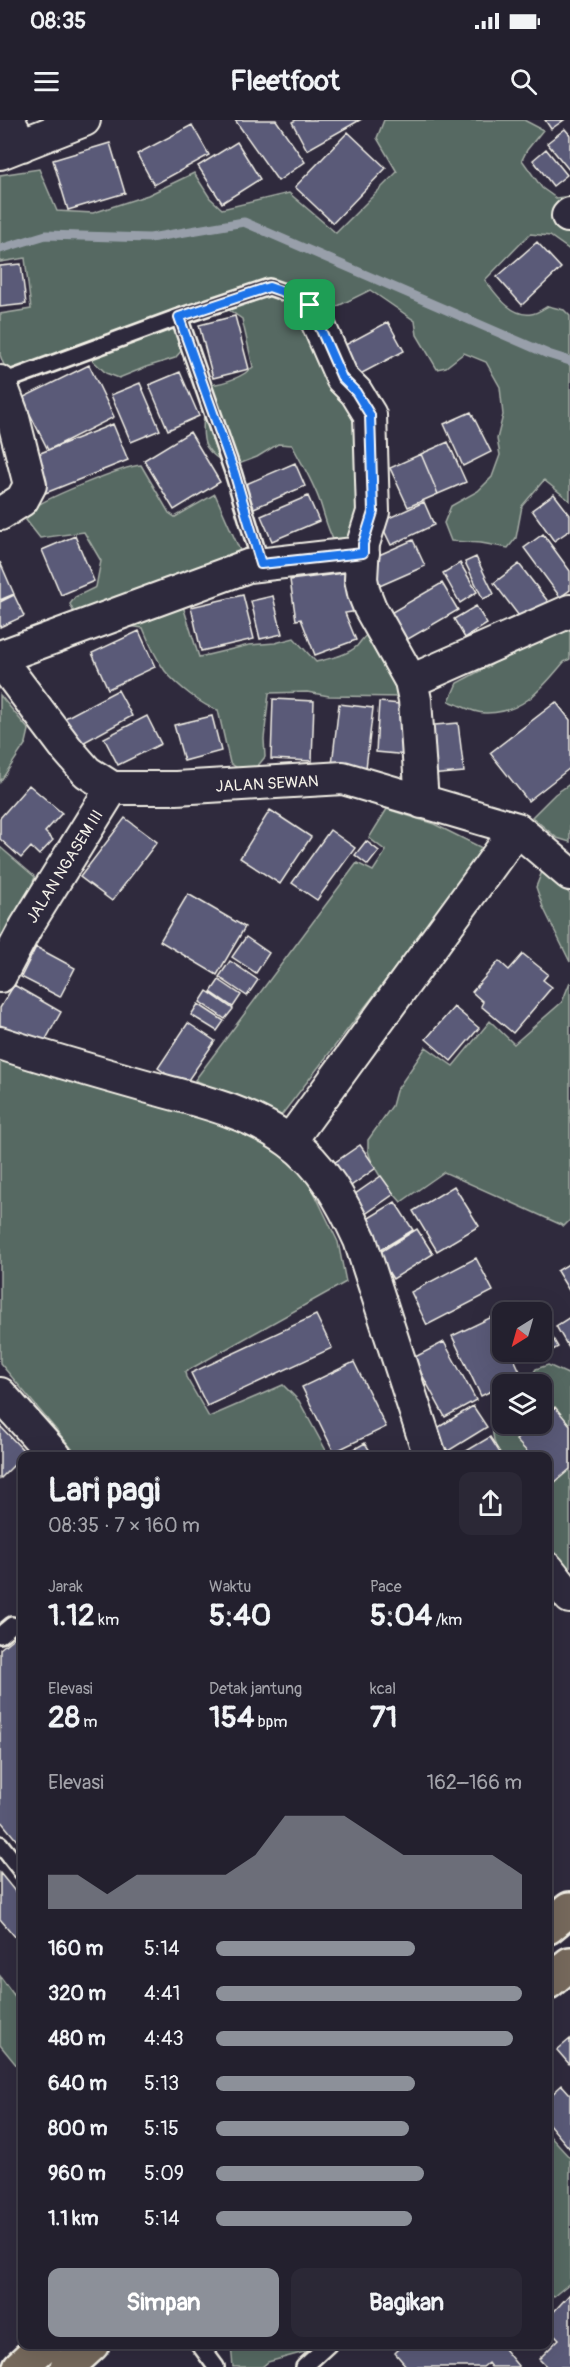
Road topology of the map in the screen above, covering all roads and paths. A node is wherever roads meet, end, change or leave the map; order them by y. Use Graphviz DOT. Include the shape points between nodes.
graph roads {
  1 [pos="84,120"];
  2 [pos="10,139"];
  3 [pos="310,305"];
  4 [pos="179,317"];
  5 [pos="0,383"];
  6 [pos="0,514"];
  7 [pos="363,553"];
  8 [pos="261,564"];
  9 [pos="570,612"];
  10 [pos="4,673"];
  11 [pos="411,681"];
  12 [pos="111,788"];
  13 [pos="422,802"];
  14 [pos="517,829"];
  15 [pos="570,874"];
  16 [pos="0,976"];
  17 [pos="0,1043"];
  18 [pos="290,1141"];
  19 [pos="0,1394"];
  20 [pos="51,1452"];
  21 [pos="429,1452"];
  22 [pos="552,1574"];
  23 [pos="570,1597"];
  24 [pos="0,1844"];
  25 [pos="18,1867"];
  26 [pos="570,1909"];
  27 [pos="552,1925"];
  28 [pos="570,1964"];
  29 [pos="552,1979"];
  30 [pos="40,2349"];
  31 [pos="87,2349"];
  32 [pos="203,2349"];
  33 [pos="324,2349"];
  34 [pos="20,2367"];
  35 [pos="67,2367"];
  36 [pos="216,2367"];
  37 [pos="304,2367"];
  1 -- 2 [label="street"];
  3 -- 4 [label="lane" via="269,287"];
  3 -- 7 [label="street" via="342,378 370,415 373,512"];
  4 -- 5 [label="lane"];
  4 -- 8 [label="lane" via="234,472"];
  5 -- 6 [label="street" via="30,485 22,500"];
  7 -- 8 [label="street"];
  7 -- 11 [label="street" via="364,593"];
  8 -- 10 [label="street" via="248,566"];
  9 -- 11 [label="street"];
  10 -- 12 [label="street" via="87,771"];
  11 -- 13 [label="street"];
  12 -- 13 [label="street, JALAN SEWAN" via="343,778"];
  12 -- 16 [label="street, JALAN NGASEM III"];
  13 -- 14 [label="street, JALAN SEWAN"];
  14 -- 15 [label="street, JALAN SEWAN"];
  14 -- 18 [label="street"];
  17 -- 18 [label="street" via="209,1103 262,1124"];
  18 -- 21 [label="street" via="327,1180 360,1240"];
  19 -- 20 [label="street"];
  22 -- 23 [label="street"];
  24 -- 25 [label="lane"];
  26 -- 27 [label="highway"];
  28 -- 29 [label="highway"];
  30 -- 34 [label="highway"];
  31 -- 35 [label="highway"];
  32 -- 36 [label="lane"];
  33 -- 37 [label="lane"];
}
